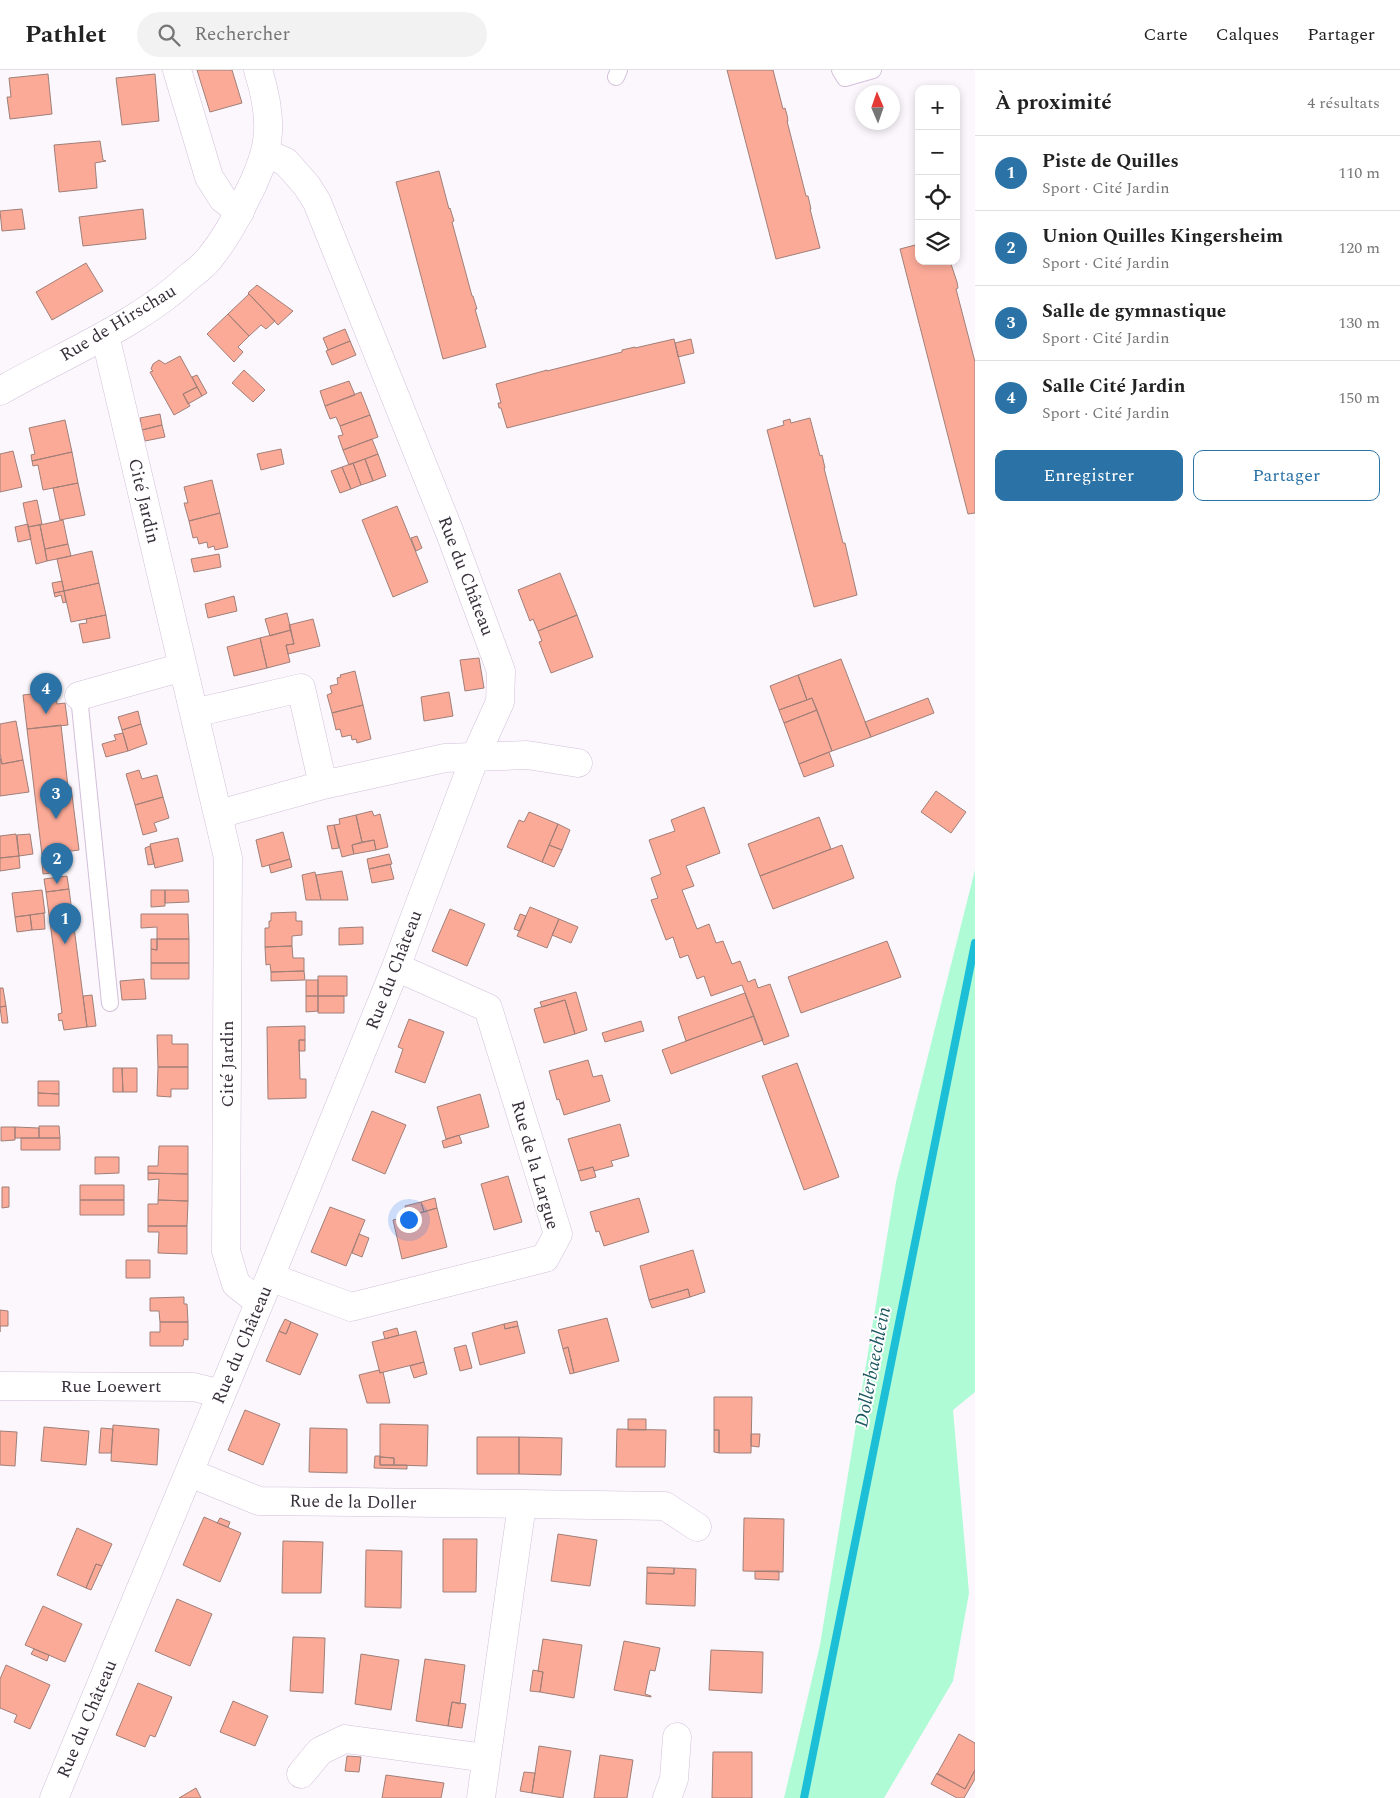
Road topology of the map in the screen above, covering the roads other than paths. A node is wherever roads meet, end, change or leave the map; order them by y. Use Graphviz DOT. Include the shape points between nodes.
graph roads {
  1 [pos="177,70"];
  2 [pos="258,70"];
  3 [pos="840,70"];
  4 [pos="873,70"];
  5 [pos="266,153"];
  6 [pos="240,212"];
  7 [pos="105,334"];
  8 [pos="3,384"];
  9 [pos="182,667"];
  10 [pos="79,696"];
  11 [pos="194,713"];
  12 [pos="475,757"];
  13 [pos="578,763"];
  14 [pos="323,785"];
  15 [pos="219,814"];
  16 [pos="396,967"];
  17 [pos="110,1003"];
  18 [pos="270,1277"];
  19 [pos="259,1302"];
  20 [pos="0,1386"];
  21 [pos="221,1394"];
  22 [pos="190,1473"];
  23 [pos="522,1504"];
  24 [pos="697,1527"];
  25 [pos="676,1737"];
  26 [pos="486,1758"];
  27 [pos="301,1774"];
  28 [pos="54,1798"];
  29 [pos="481,1798"];
  30 [pos="667,1798"];
  1 -- 6 [label="street" via="209,177 223,199"];
  2 -- 5 [label="street, Rue de Hirschau" via="269,119"];
  3 -- 4 [label="lane" via="844,78"];
  5 -- 6 [label="street, Rue de Hirschau"];
  5 -- 12 [label="street, Rue du Château" via="286,162 317,202 450,533 501,671 500,702"];
  6 -- 7 [label="street, Rue de Hirschau" via="212,256 170,295"];
  7 -- 8 [label="street, Rue de Hirschau"];
  7 -- 9 [label="street, Cité Jardin"];
  9 -- 10 [label="street"];
  9 -- 11 [label="street, Cité Jardin"];
  10 -- 17 [label="lane"];
  11 -- 14 [label="street" via="301,688"];
  11 -- 15 [label="street, Cité Jardin"];
  12 -- 13 [label="street" via="528,755"];
  12 -- 14 [label="street" via="445,758"];
  12 -- 16 [label="street, Rue du Château"];
  14 -- 15 [label="street"];
  15 -- 19 [label="street, Cité Jardin" via="228,858 226,1251 236,1284"];
  16 -- 18 [label="street, Rue du Château"];
  16 -- 18 [label="street, Rue de la Largue" via="488,1008 558,1234 545,1258 351,1307"];
  18 -- 19 [label="street, Rue du Château"];
  19 -- 21 [label="street, Rue du Château"];
  20 -- 21 [label="street, Rue Loewert" via="194,1387"];
  21 -- 22 [label="street, Rue du Château"];
  22 -- 23 [label="street, Rue de la Doller" via="259,1501"];
  22 -- 28 [label="street, Rue du Château"];
  23 -- 24 [label="street, Rue de la Doller" via="666,1506"];
  23 -- 26 [label="street"];
  25 -- 30 [label="street" via="674,1778"];
  26 -- 27 [label="street" via="345,1739 320,1751"];
  26 -- 29 [label="street"];
}
